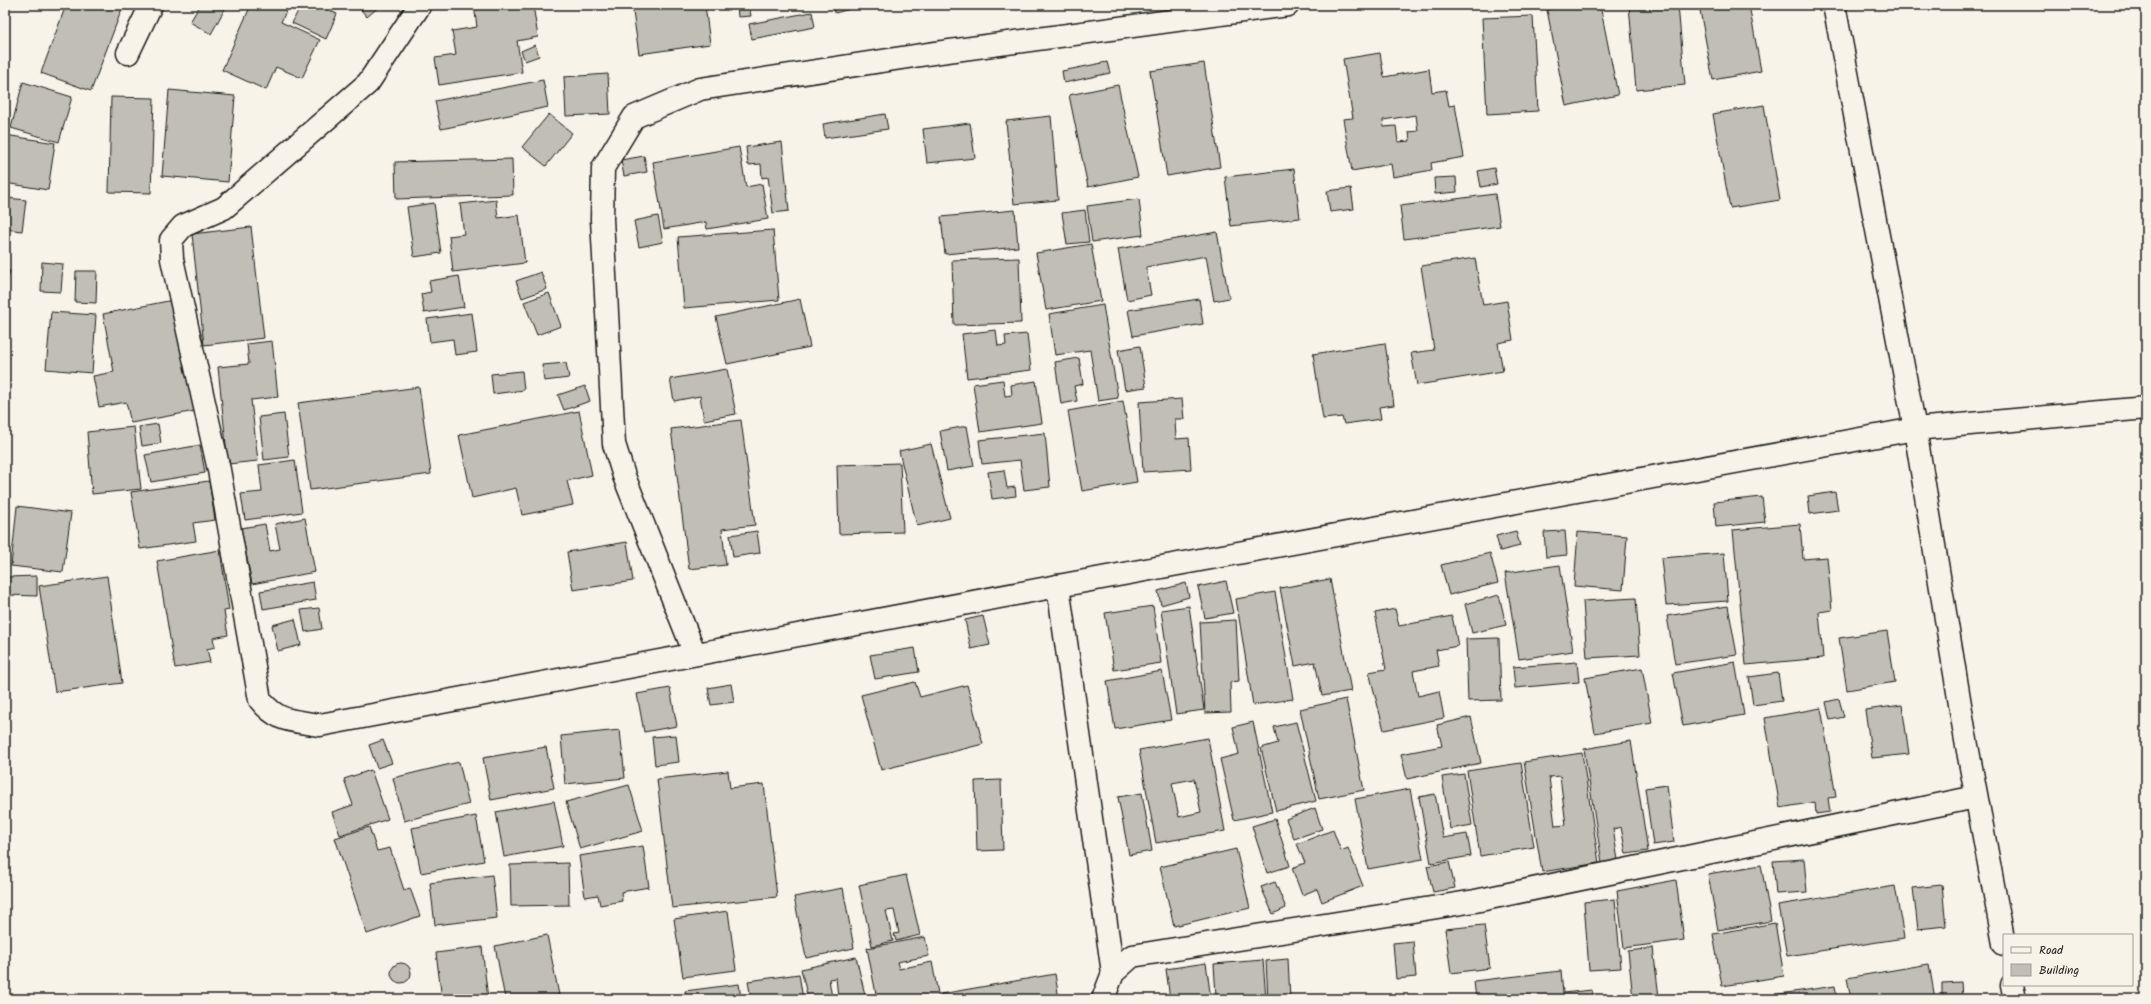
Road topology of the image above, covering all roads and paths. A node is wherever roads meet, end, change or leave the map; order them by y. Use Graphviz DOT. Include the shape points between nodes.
graph roads {
  1 [pos="151,5"];
  2 [pos="420,5"];
  3 [pos="1288,5"];
  4 [pos="1834,5"];
  5 [pos="1166,13"];
  6 [pos="128,52"];
  7 [pos="2146,408"];
  8 [pos="1915,430"];
  9 [pos="1058,586"];
  10 [pos="695,654"];
  11 [pos="1976,797"];
  12 [pos="2003,939"];
  13 [pos="1113,973"];
  14 [pos="2012,986"];
  15 [pos="1103,999"];
  16 [pos="2015,999"];
  1 -- 6 [label="street"];
  2 -- 10 [label="street" via="368,82 224,208 183,226 171,240 172,259 219,470 260,700 271,713 282,719 320,725"];
  3 -- 5 [label="street"];
  4 -- 8 [label="street"];
  5 -- 10 [label="street" via="934,53 700,89 634,116 603,168 602,219 614,444 624,476"];
  7 -- 8 [label="street"];
  8 -- 9 [label="street"];
  8 -- 11 [label="street"];
  9 -- 10 [label="street"];
  9 -- 13 [label="street"];
  11 -- 12 [label="street"];
  11 -- 13 [label="street" via="1475,901 1132,956"];
  13 -- 15 [label="street"];
  14 -- 16 [label="street"];
}
